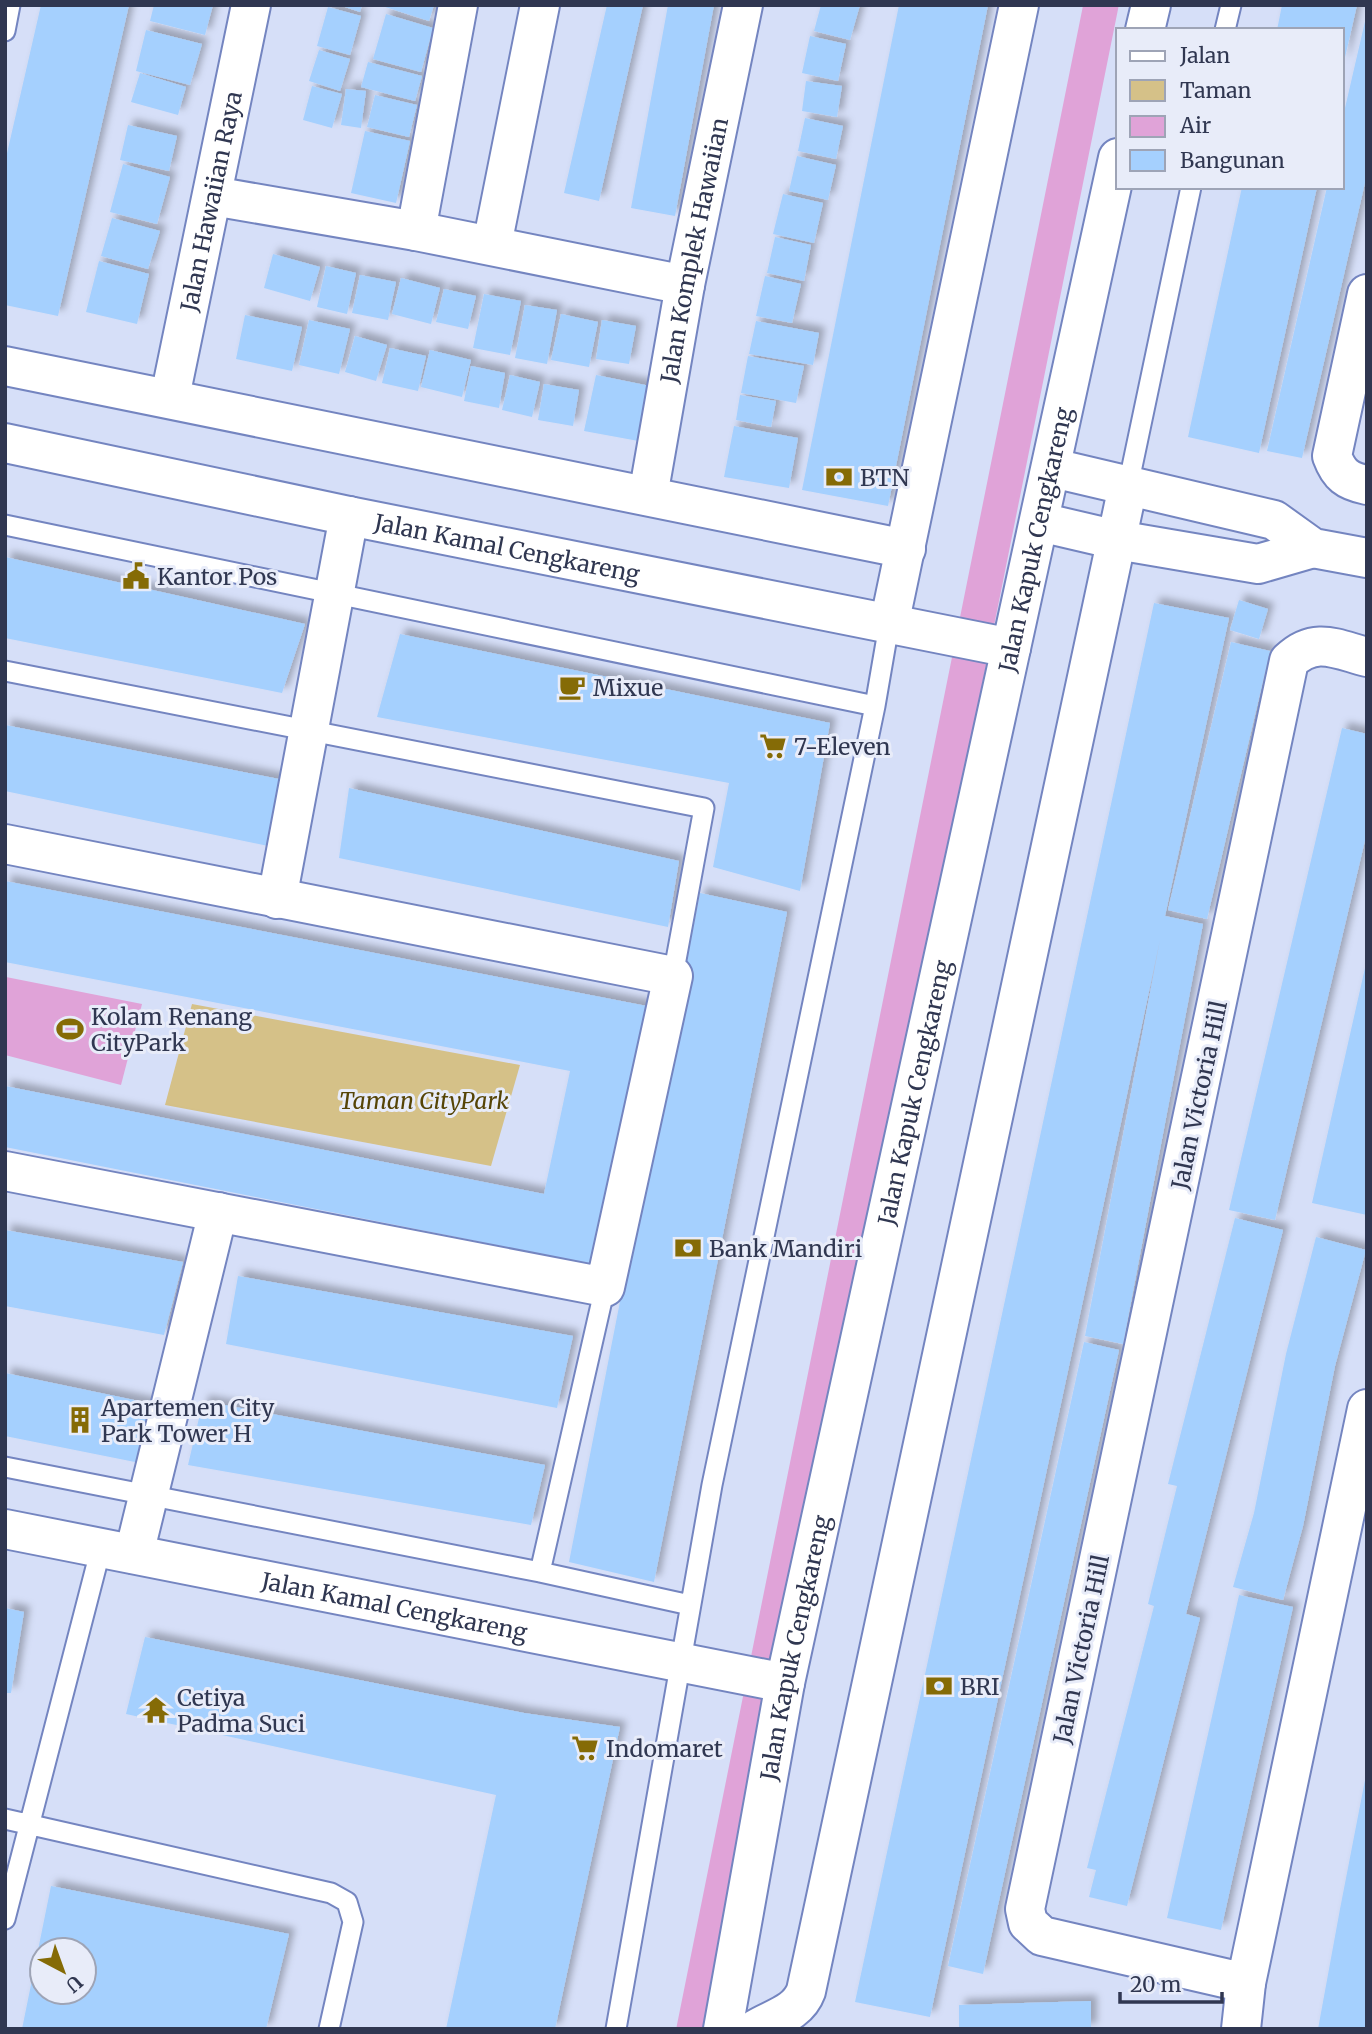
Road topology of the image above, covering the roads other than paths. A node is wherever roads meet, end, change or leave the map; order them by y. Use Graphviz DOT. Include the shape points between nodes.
graph roads {
  1 [pos="10,5"];
  2 [pos="251,5"];
  3 [pos="458,5"];
  4 [pos="540,5"];
  5 [pos="743,5"];
  6 [pos="1019,5"];
  7 [pos="1151,5"];
  8 [pos="1231,5"];
  9 [pos="1145,28"];
  10 [pos="1225,28"];
  11 [pos="5,32"];
  12 [pos="1116,168"];
  13 [pos="1191,189"];
  14 [pos="213,195"];
  15 [pos="416,230"];
  16 [pos="492,245"];
  17 [pos="685,285"];
  18 [pos="1367,294"];
  19 [pos="5,366"];
  20 [pos="170,397"];
  21 [pos="5,443"];
  22 [pos="1053,468"];
  23 [pos="1367,485"];
  24 [pos="1128,486"];
  25 [pos="648,496"];
  26 [pos="349,516"];
  27 [pos="1040,522"];
  28 [pos="5,525"];
  29 [pos="1116,540"];
  30 [pos="1312,548"];
  31 [pos="906,549"];
  32 [pos="1367,558"];
  33 [pos="335,595"];
  34 [pos="890,625"];
  35 [pos="1004,647"];
  36 [pos="1367,657"];
  37 [pos="5,671"];
  38 [pos="875,706"];
  39 [pos="311,729"];
  40 [pos="5,844"];
  41 [pos="277,899"];
  42 [pos="673,976"];
  43 [pos="5,1171"];
  44 [pos="218,1212"];
  45 [pos="605,1287"];
  46 [pos="1367,1409"];
  47 [pos="5,1467"];
  48 [pos="150,1494"];
  49 [pos="5,1529"];
  50 [pos="117,1551"];
  51 [pos="540,1572"];
  52 [pos="690,1605"];
  53 [pos="683,1661"];
  54 [pos="781,1683"];
  55 [pos="5,1819"];
  56 [pos="29,1824"];
  57 [pos="5,1919"];
  58 [pos="1246,1983"];
  59 [pos="329,2029"];
  60 [pos="616,2029"];
  61 [pos="723,2029"];
  62 [pos="756,2029"];
  63 [pos="1241,2029"];
  1 -- 11 [label="lane"];
  2 -- 14 [label="street, Jalan Hawaiian Raya"];
  3 -- 15 [label="street"];
  4 -- 16 [label="street"];
  5 -- 17 [label="street, Jalan Komplek Hawaiian"];
  6 -- 31 [label="street"];
  7 -- 9 [label="street"];
  8 -- 10 [label="lane"];
  12 -- 22 [label="street, Jalan Kapuk Cengkareng"];
  13 -- 24 [label="lane"];
  14 -- 15 [label="street"];
  14 -- 20 [label="street, Jalan Hawaiian Raya"];
  15 -- 16 [label="street"];
  16 -- 17 [label="street"];
  17 -- 25 [label="street, Jalan Komplek Hawaiian"];
  18 -- 23 [label="street" via="1332,456 1338,472"];
  19 -- 20 [label="street"];
  20 -- 25 [label="street"];
  21 -- 26 [label="street, Jalan Kamal Cengkareng"];
  22 -- 24 [label="street"];
  22 -- 27 [label="street, Jalan Kapuk Cengkareng"];
  24 -- 29 [label="street"];
  24 -- 30 [label="street" via="1274,520"];
  25 -- 31 [label="street"];
  26 -- 33 [label="street"];
  26 -- 34 [label="street, Jalan Kamal Cengkareng"];
  27 -- 29 [label="street"];
  27 -- 35 [label="street, Jalan Kapuk Cengkareng"];
  28 -- 33 [label="lane"];
  29 -- 30 [label="street" via="1258,564"];
  29 -- 62 [label="street" via="806,1992 787,2013"];
  30 -- 32 [label="street"];
  31 -- 34 [label="street"];
  33 -- 38 [label="lane"];
  33 -- 39 [label="street"];
  34 -- 35 [label="street, Jalan Kamal Cengkareng"];
  34 -- 38 [label="lane"];
  35 -- 54 [label="street, Jalan Kapuk Cengkareng"];
  36 -- 58 [label="street, Jalan Victoria Hill" via="1321,645 1303,647 1289,661 1025,1909 1028,1923 1042,1936"];
  37 -- 39 [label="lane"];
  38 -- 52 [label="lane"];
  39 -- 41 [label="street"];
  39 -- 42 [label="lane" via="704,808"];
  40 -- 41 [label="street"];
  41 -- 42 [label="street"];
  42 -- 45 [label="street"];
  43 -- 44 [label="street"];
  44 -- 45 [label="street"];
  44 -- 48 [label="street"];
  45 -- 51 [label="lane"];
  46 -- 58 [label="street"];
  47 -- 48 [label="lane"];
  48 -- 50 [label="street"];
  48 -- 51 [label="lane"];
  49 -- 50 [label="street, Jalan Kamal Cengkareng"];
  50 -- 53 [label="street, Jalan Kamal Cengkareng"];
  50 -- 56 [label="lane"];
  51 -- 52 [label="lane"];
  52 -- 53 [label="lane"];
  53 -- 54 [label="street, Jalan Kamal Cengkareng"];
  53 -- 60 [label="lane"];
  54 -- 61 [label="street, Jalan Kapuk Cengkareng"];
  55 -- 56 [label="lane"];
  56 -- 57 [label="lane"];
  56 -- 59 [label="lane" via="331,1893 347,1902 353,1922"];
  58 -- 63 [label="street"];
}
